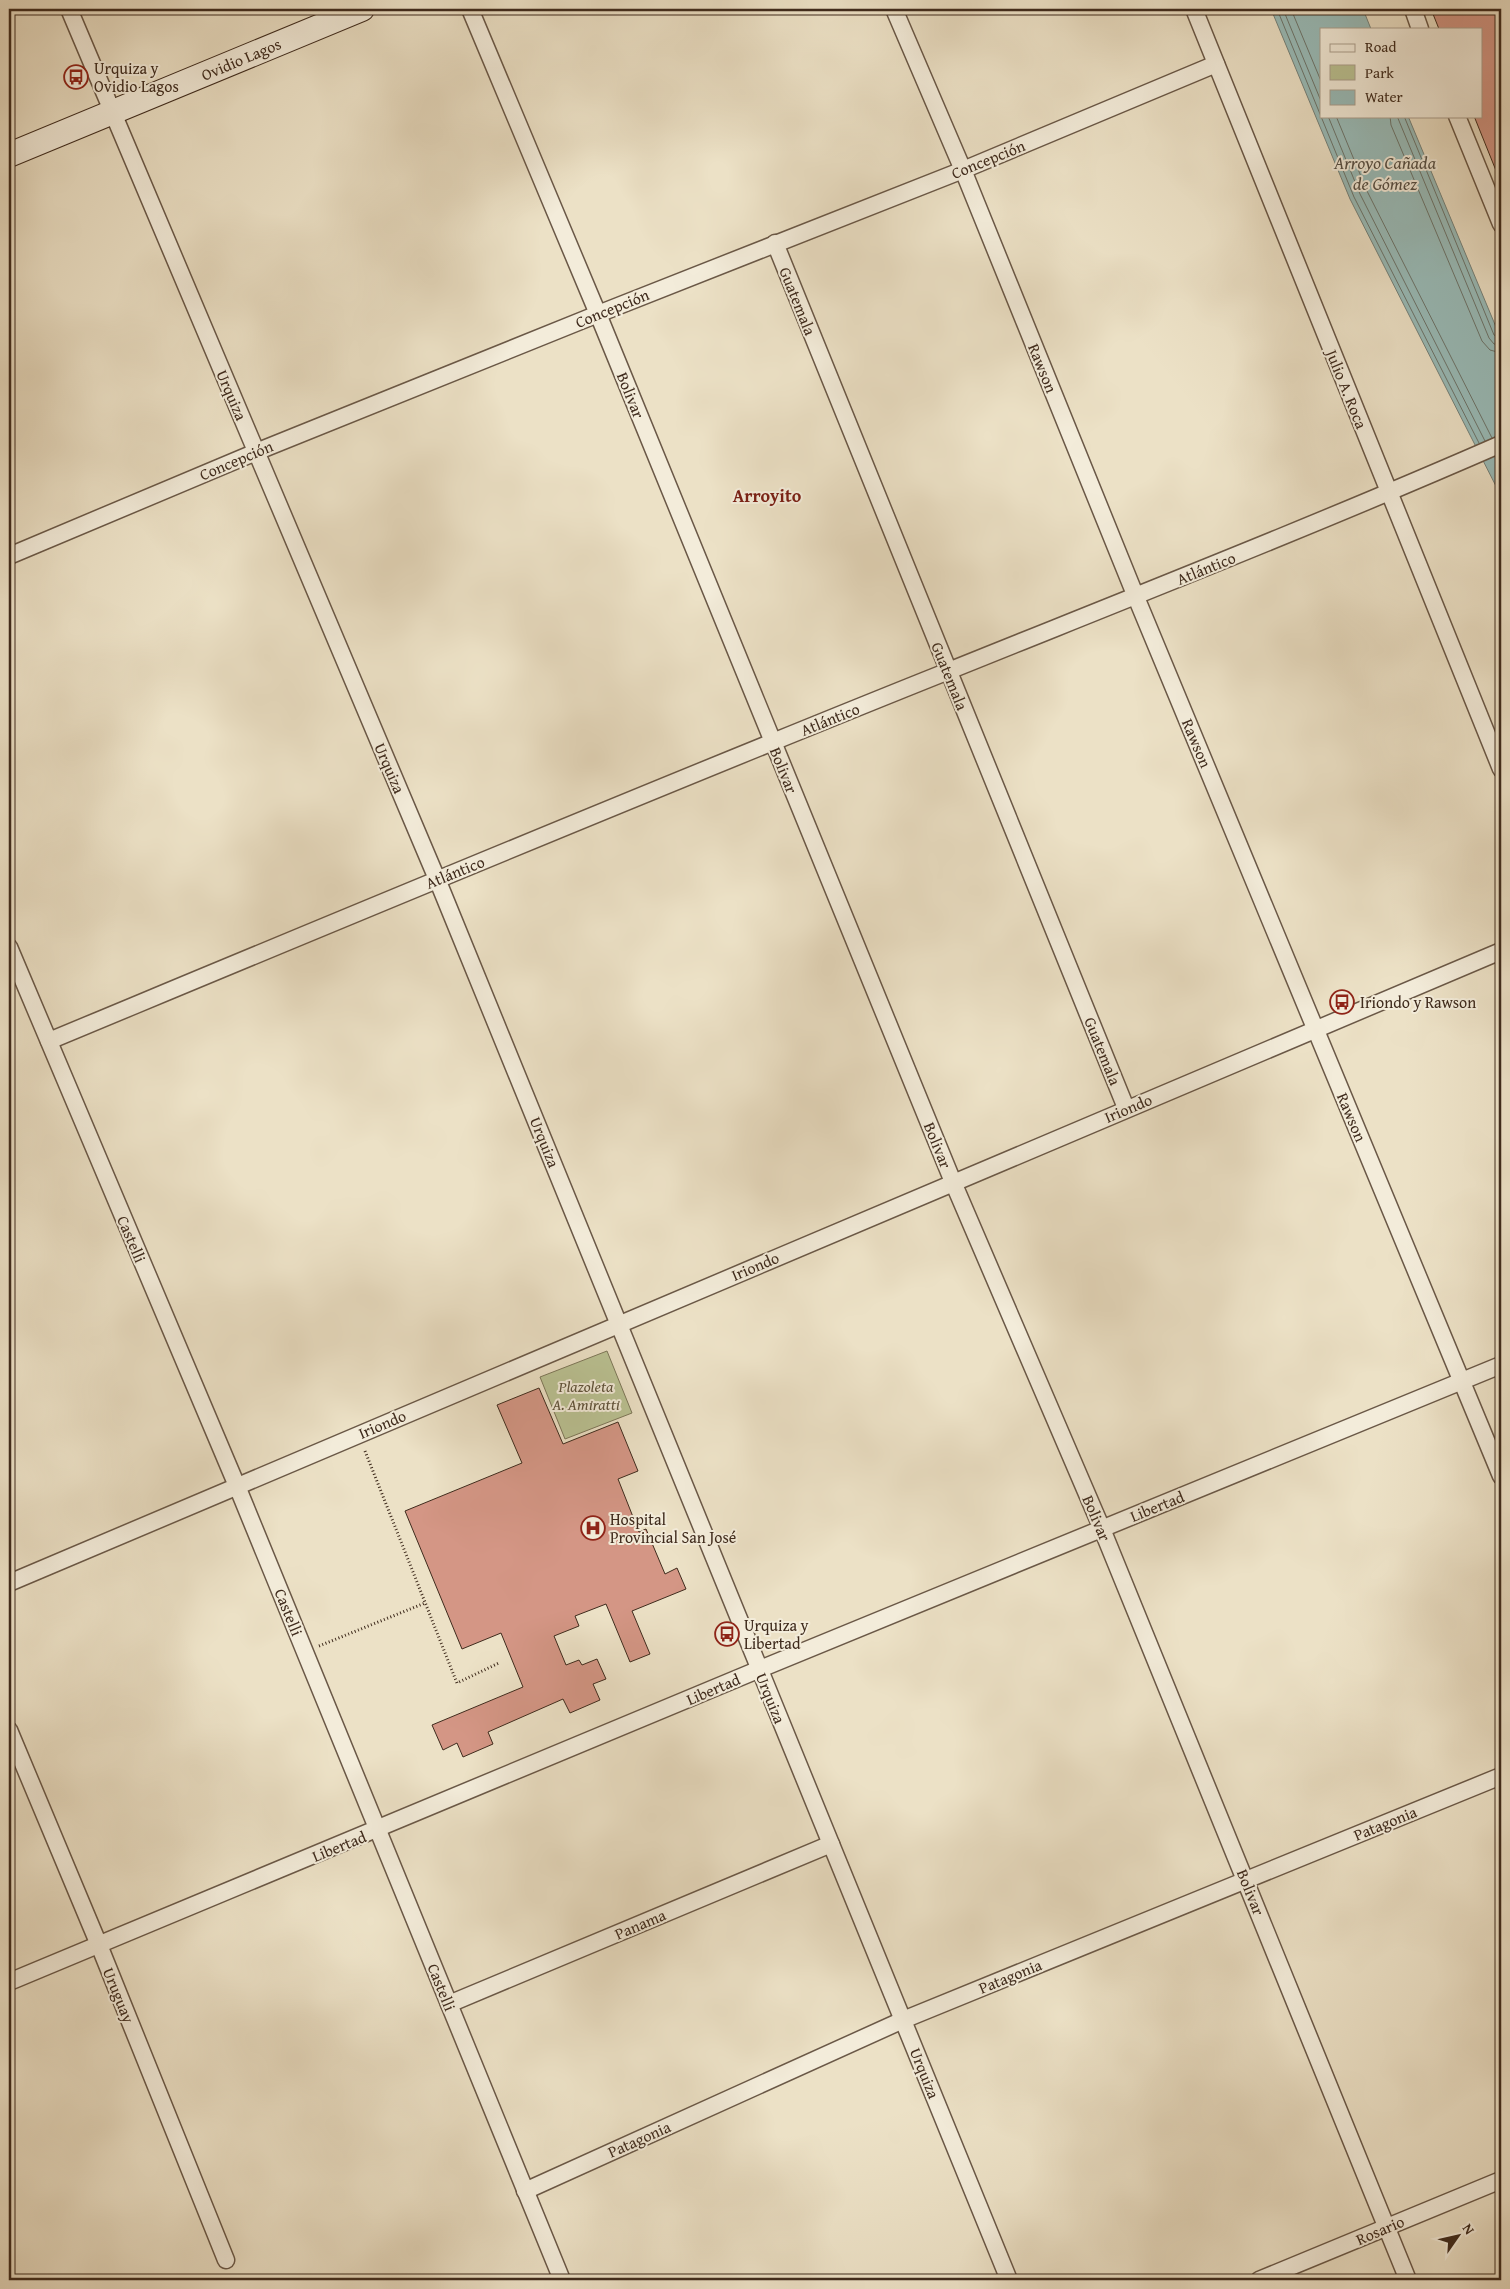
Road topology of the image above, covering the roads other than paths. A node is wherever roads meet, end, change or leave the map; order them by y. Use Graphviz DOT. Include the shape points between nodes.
graph roads {
  1 [pos="69,9"];
  2 [pos="362,9"];
  3 [pos="470,9"];
  4 [pos="894,9"];
  5 [pos="1194,9"];
  6 [pos="1413,9"];
  7 [pos="1420,28"];
  8 [pos="1216,64"];
  9 [pos="112,113"];
  10 [pos="1457,118"];
  11 [pos="9,155"];
  12 [pos="963,170"];
  13 [pos="1501,224"];
  14 [pos="775,243"];
  15 [pos="598,314"];
  16 [pos="1501,444"];
  17 [pos="256,452"];
  18 [pos="1389,493"];
  19 [pos="9,556"];
  20 [pos="1136,597"];
  21 [pos="948,671"];
  22 [pos="773,742"];
  23 [pos="1501,769"];
  24 [pos="437,879"];
  25 [pos="9,947"];
  26 [pos="1501,951"];
  27 [pos="1316,1031"];
  28 [pos="48,1041"];
  29 [pos="1126,1108"];
  30 [pos="953,1182"];
  31 [pos="620,1324"];
  32 [pos="1501,1365"];
  33 [pos="1462,1381"];
  34 [pos="1501,1476"];
  35 [pos="237,1486"];
  36 [pos="1102,1529"];
  37 [pos="9,1583"];
  38 [pos="760,1669"];
  39 [pos="9,1730"];
  40 [pos="1501,1776"];
  41 [pos="378,1830"];
  42 [pos="832,1844"];
  43 [pos="1246,1879"];
  44 [pos="99,1945"];
  45 [pos="9,1982"];
  46 [pos="449,2004"];
  47 [pos="903,2020"];
  48 [pos="1501,2180"];
  49 [pos="525,2191"];
  50 [pos="1386,2227"];
  51 [pos="226,2260"];
  52 [pos="562,2280"];
  53 [pos="1009,2280"];
  54 [pos="1260,2280"];
  55 [pos="1408,2280"];
  1 -- 9 [label="street, Urquiza"];
  2 -- 9 [label="main road, Ovidio Lagos"];
  3 -- 15 [label="street, Bolivar"];
  4 -- 12 [label="street, Rawson"];
  5 -- 8 [label="street, Julio A. Roca"];
  6 -- 7 [label="street"];
  8 -- 12 [label="street, Concepción"];
  8 -- 18 [label="street, Julio A. Roca"];
  9 -- 11 [label="main road, Ovidio Lagos"];
  9 -- 17 [label="street, Urquiza"];
  10 -- 13 [label="street"];
  12 -- 14 [label="street, Concepción"];
  12 -- 20 [label="street, Rawson"];
  14 -- 15 [label="street, Concepción"];
  14 -- 21 [label="street, Guatemala"];
  15 -- 17 [label="street, Concepción"];
  15 -- 22 [label="street, Bolivar"];
  16 -- 18 [label="street, Atlántico"];
  17 -- 19 [label="street, Concepción"];
  17 -- 24 [label="street, Urquiza"];
  18 -- 20 [label="street, Atlántico"];
  18 -- 23 [label="street, Julio A. Roca"];
  20 -- 21 [label="street, Atlántico"];
  20 -- 27 [label="street, Rawson"];
  21 -- 22 [label="street, Atlántico"];
  21 -- 29 [label="street, Guatemala"];
  22 -- 24 [label="street, Atlántico"];
  22 -- 30 [label="street, Bolivar"];
  24 -- 28 [label="street, Atlántico"];
  24 -- 31 [label="street, Urquiza"];
  25 -- 28 [label="street, Castelli"];
  26 -- 27 [label="street, Iriondo"];
  27 -- 29 [label="street, Iriondo"];
  27 -- 33 [label="street, Rawson"];
  28 -- 35 [label="street, Castelli"];
  29 -- 30 [label="street, Iriondo"];
  30 -- 31 [label="street, Iriondo"];
  30 -- 36 [label="street, Bolivar"];
  31 -- 35 [label="street, Iriondo"];
  31 -- 38 [label="street, Urquiza"];
  32 -- 33 [label="street, Libertad"];
  33 -- 34 [label="street, Rawson"];
  33 -- 36 [label="street, Libertad"];
  35 -- 37 [label="street, Iriondo"];
  35 -- 41 [label="street, Castelli"];
  36 -- 38 [label="street, Libertad"];
  36 -- 43 [label="street, Bolivar"];
  38 -- 41 [label="street, Libertad"];
  38 -- 42 [label="street, Urquiza"];
  39 -- 44 [label="street, Uruguay"];
  40 -- 43 [label="street, Patagonia"];
  41 -- 44 [label="street, Libertad"];
  41 -- 46 [label="street, Castelli"];
  42 -- 46 [label="street, Panama"];
  42 -- 47 [label="street, Urquiza"];
  43 -- 47 [label="street, Patagonia"];
  43 -- 50 [label="street, Bolivar"];
  44 -- 45 [label="street, Libertad"];
  44 -- 51 [label="street, Uruguay"];
  46 -- 49 [label="street, Castelli"];
  47 -- 49 [label="street, Patagonia"];
  47 -- 53 [label="street, Urquiza"];
  48 -- 50 [label="street, Rosario"];
  49 -- 52 [label="street, Castelli"];
  50 -- 54 [label="street, Rosario"];
  50 -- 55 [label="street, Bolivar"];
}
